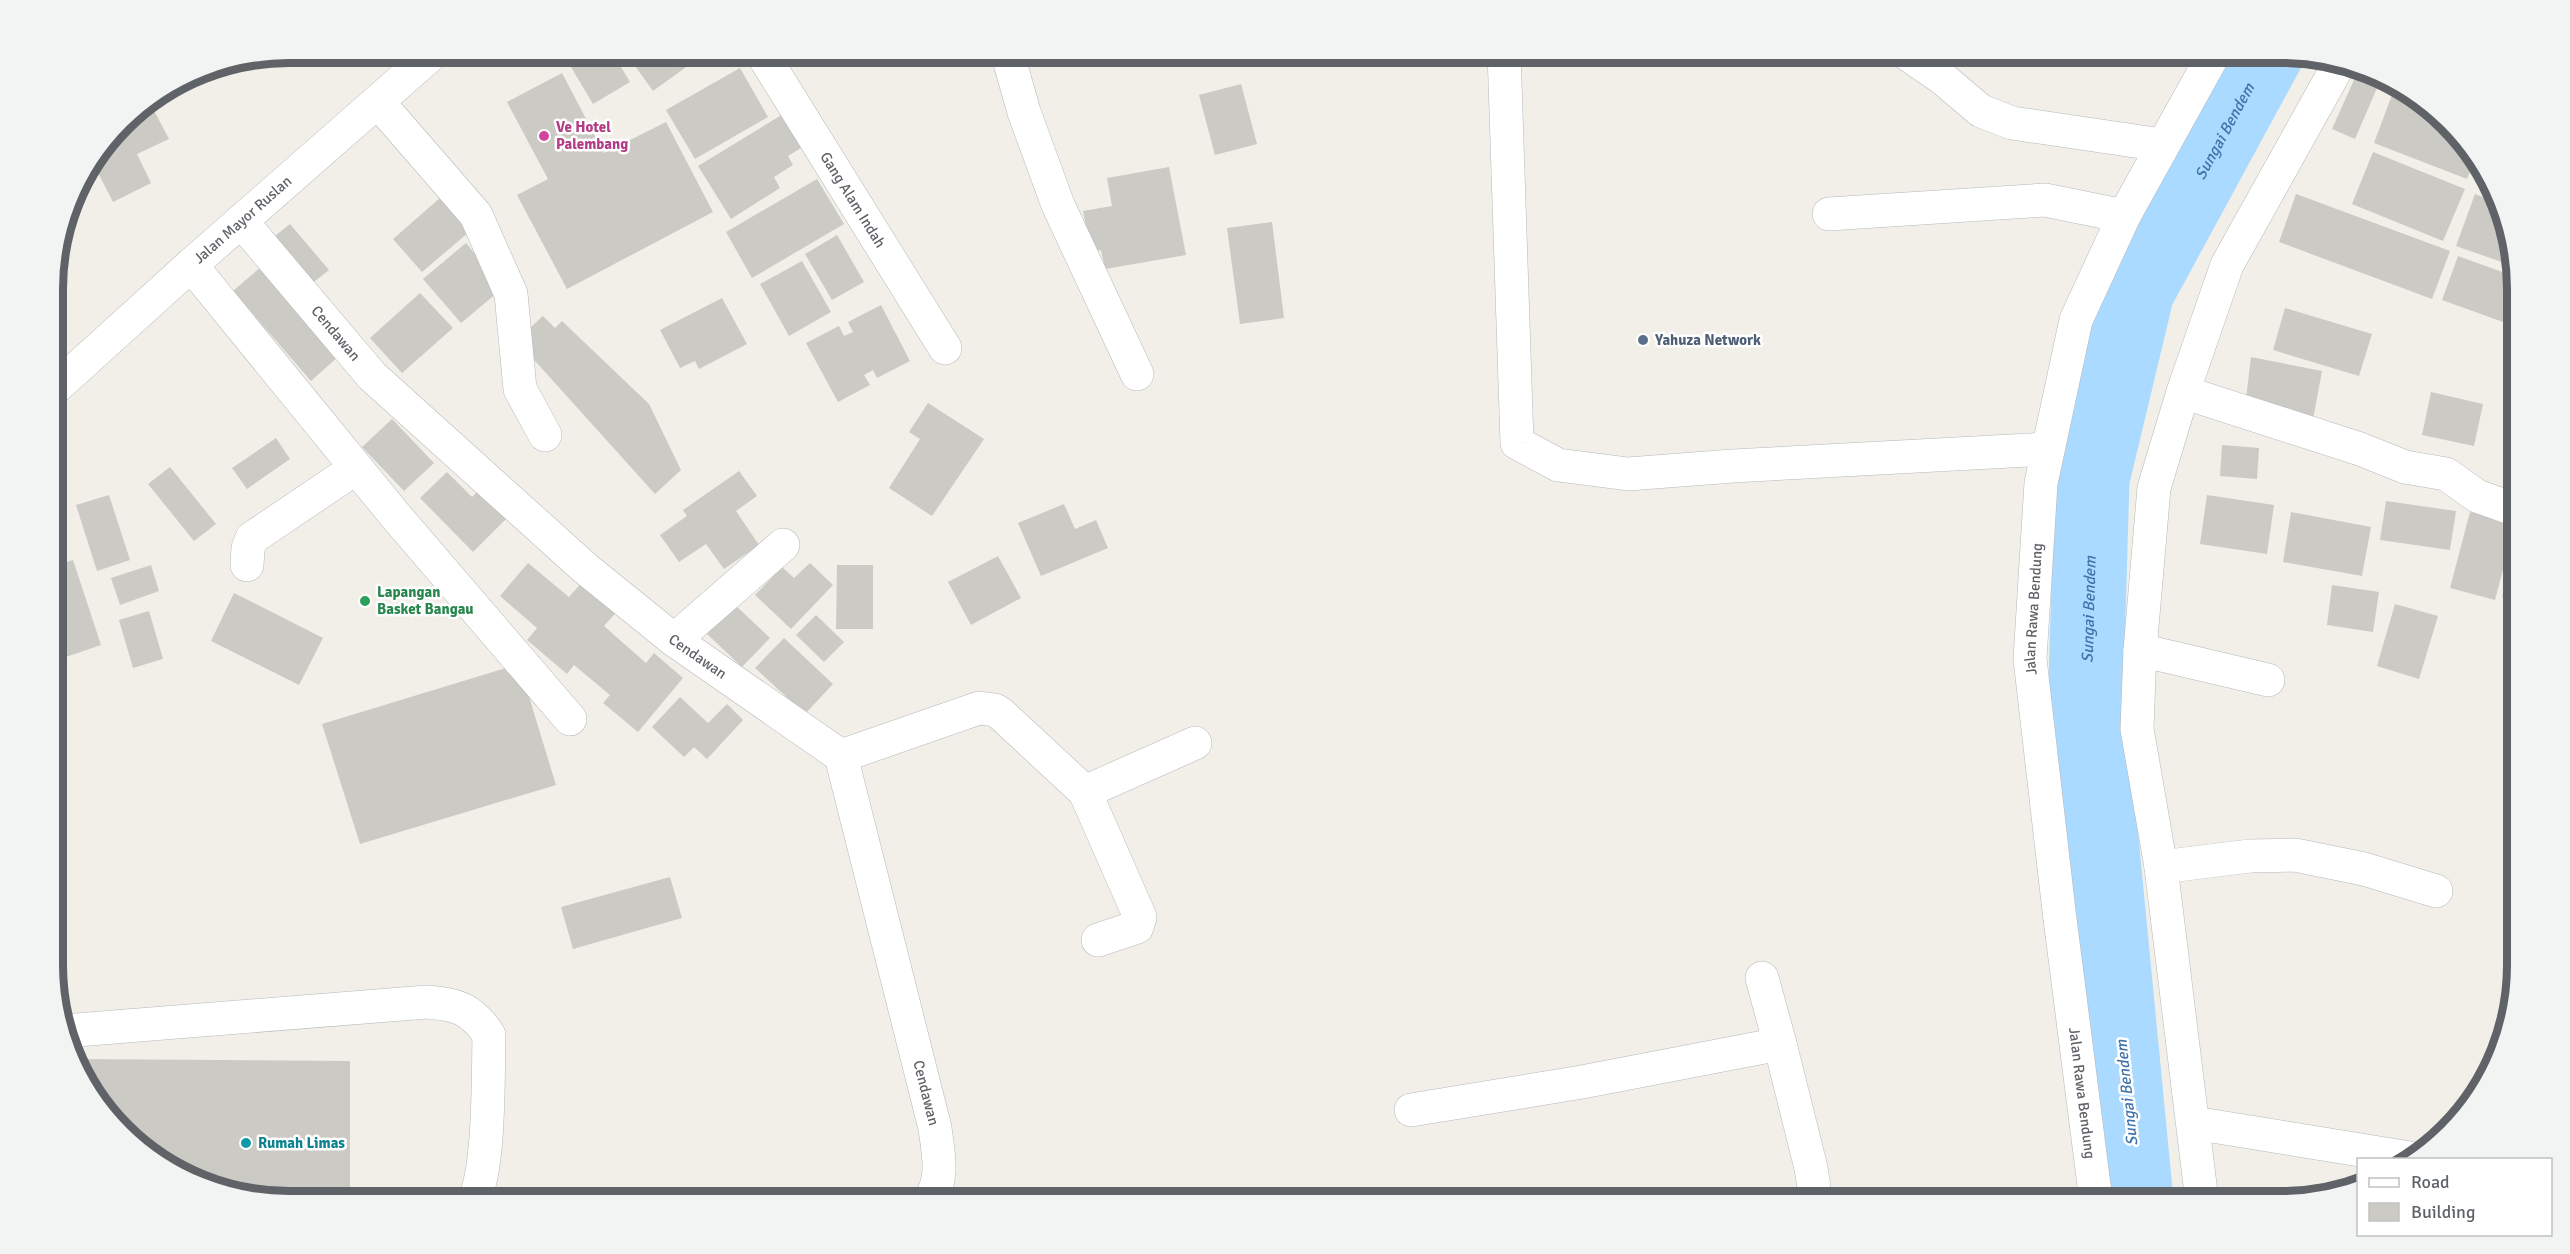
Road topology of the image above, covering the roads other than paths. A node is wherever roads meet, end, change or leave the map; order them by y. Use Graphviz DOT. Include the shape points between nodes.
graph roads {
  1 [pos="422,63"];
  2 [pos="768,63"];
  3 [pos="1010,63"];
  4 [pos="1504,63"];
  5 [pos="1920,63"];
  6 [pos="2209,63"];
  7 [pos="2336,70"];
  8 [pos="378,102"];
  9 [pos="2162,145"];
  10 [pos="1830,214"];
  11 [pos="2124,216"];
  12 [pos="241,221"];
  13 [pos="191,265"];
  14 [pos="945,348"];
  15 [pos="1137,374"];
  16 [pos="63,381"];
  17 [pos="2183,392"];
  18 [pos="545,435"];
  19 [pos="2048,449"];
  20 [pos="356,468"];
  21 [pos="2507,507"];
  22 [pos="783,545"];
  23 [pos="247,565"];
  24 [pos="674,640"];
  25 [pos="2140,650"];
  26 [pos="2268,680"];
  27 [pos="570,719"];
  28 [pos="1195,742"];
  29 [pos="841,756"];
  30 [pos="1085,792"];
  31 [pos="2161,867"];
  32 [pos="2436,891"];
  33 [pos="1098,940"];
  34 [pos="1762,978"];
  35 [pos="73,1030"];
  36 [pos="1780,1044"];
  37 [pos="1411,1110"];
  38 [pos="2194,1123"];
  39 [pos="2401,1157"];
  40 [pos="478,1191"];
  41 [pos="936,1191"];
  42 [pos="1814,1191"];
  43 [pos="2095,1191"];
  44 [pos="2201,1191"];
  1 -- 8 [label="street, Jalan Mayor Ruslan"];
  2 -- 14 [label="street, Gang Alam Indah"];
  3 -- 15 [label="street" via="1058,205"];
  4 -- 19 [label="street" via="1517,443 1558,465 1628,474"];
  5 -- 9 [label="street" via="1981,111 2012,123"];
  6 -- 9 [label="street, Jalan Rawa Bendung"];
  7 -- 17 [label="street" via="2227,265"];
  8 -- 12 [label="street, Jalan Mayor Ruslan"];
  8 -- 18 [label="street" via="476,215 511,294 519,389"];
  9 -- 11 [label="street, Jalan Rawa Bendung"];
  10 -- 11 [label="street" via="2045,200"];
  11 -- 19 [label="street, Jalan Rawa Bendung" via="2076,320"];
  12 -- 13 [label="street, Jalan Mayor Ruslan"];
  12 -- 24 [label="street, Cendawan" via="372,376 585,568"];
  13 -- 16 [label="street, Jalan Mayor Ruslan"];
  13 -- 20 [label="street"];
  17 -- 21 [label="street" via="2405,467 2446,474 2477,496"];
  17 -- 25 [label="street" via="2154,488"];
  19 -- 43 [label="street, Jalan Rawa Bendung" via="2041,483 2030,659"];
  20 -- 23 [label="street" via="252,538"];
  20 -- 27 [label="street"];
  22 -- 24 [label="street"];
  24 -- 29 [label="street, Cendawan"];
  25 -- 26 [label="street"];
  25 -- 31 [label="street" via="2138,729"];
  28 -- 30 [label="street"];
  29 -- 30 [label="street" via="986,708 1001,714"];
  29 -- 41 [label="street, Cendawan" via="934,1128 940,1170"];
  30 -- 33 [label="street" via="1140,917 1137,927"];
  31 -- 32 [label="street" via="2250,856 2295,855 2364,869"];
  31 -- 38 [label="street"];
  34 -- 36 [label="street"];
  35 -- 40 [label="street" via="426,1002 467,1011 489,1035"];
  36 -- 37 [label="street"];
  36 -- 42 [label="street"];
  38 -- 39 [label="street"];
  38 -- 44 [label="street"];
}
